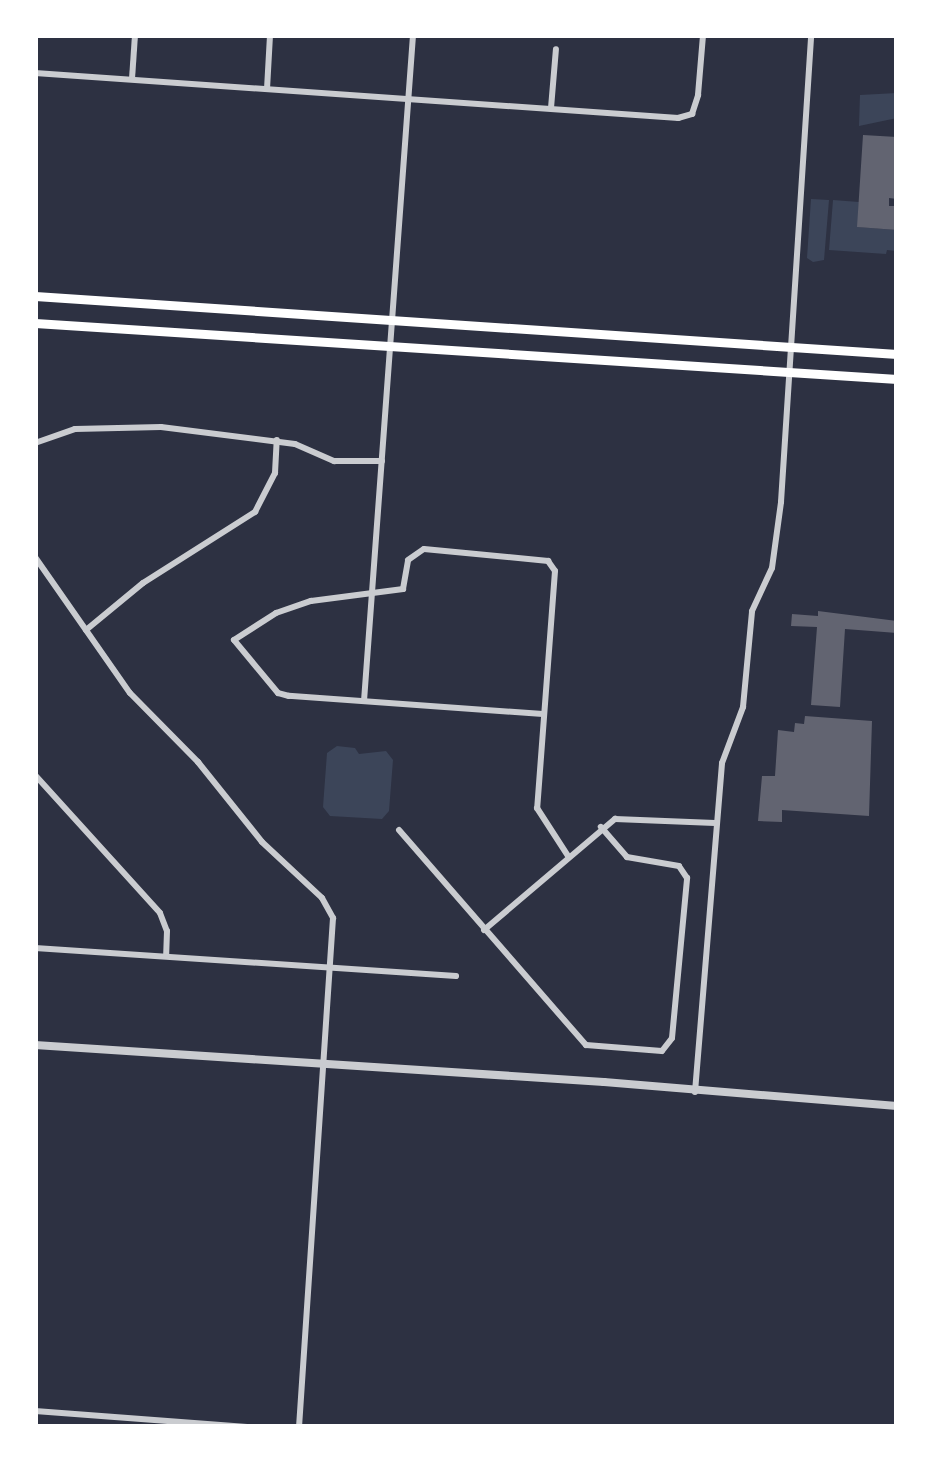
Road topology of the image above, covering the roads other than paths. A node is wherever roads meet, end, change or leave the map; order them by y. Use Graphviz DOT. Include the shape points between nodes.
graph roads {
  1 [pos="135,35"];
  2 [pos="270,35"];
  3 [pos="413,35"];
  4 [pos="702,35"];
  5 [pos="811,35"];
  6 [pos="556,50"];
  7 [pos="35,73"];
  8 [pos="132,79"];
  9 [pos="267,89"];
  10 [pos="408,98"];
  11 [pos="552,108"];
  12 [pos="35,296"];
  13 [pos="390,319"];
  14 [pos="35,323"];
  15 [pos="390,346"];
  16 [pos="792,346"];
  17 [pos="897,354"];
  18 [pos="790,372"];
  19 [pos="897,379"];
  20 [pos="277,440"];
  21 [pos="35,443"];
  22 [pos="382,461"];
  23 [pos="35,557"];
  24 [pos="372,594"];
  25 [pos="86,630"];
  26 [pos="364,701"];
  27 [pos="543,714"];
  28 [pos="35,775"];
  29 [pos="715,823"];
  30 [pos="601,827"];
  31 [pos="399,830"];
  32 [pos="568,856"];
  33 [pos="484,930"];
  34 [pos="35,948"];
  35 [pos="166,955"];
  36 [pos="331,966"];
  37 [pos="456,976"];
  38 [pos="35,1044"];
  39 [pos="323,1062"];
  40 [pos="695,1092"];
  41 [pos="897,1106"];
  42 [pos="35,1411"];
  43 [pos="250,1427"];
  44 [pos="299,1427"];
  1 -- 8 [label="street"];
  2 -- 9 [label="street"];
  3 -- 10 [label="street"];
  4 -- 11 [label="street" via="692,114"];
  5 -- 16 [label="street"];
  6 -- 11 [label="street"];
  7 -- 8 [label="street"];
  8 -- 9 [label="street"];
  9 -- 10 [label="street"];
  10 -- 11 [label="street"];
  10 -- 13 [label="street"];
  12 -- 13 [label="main road"];
  13 -- 15 [label="street"];
  13 -- 16 [label="main road"];
  14 -- 15 [label="main road"];
  15 -- 18 [label="main road"];
  15 -- 22 [label="street"];
  16 -- 17 [label="main road"];
  16 -- 18 [label="street"];
  18 -- 19 [label="main road"];
  18 -- 29 [label="street" via="772,568 752,611 743,708 722,763"];
  20 -- 21 [label="street" via="113,426 75,429"];
  20 -- 22 [label="street" via="334,461"];
  20 -- 25 [label="street" via="275,473 254,512 143,583"];
  22 -- 24 [label="street"];
  23 -- 25 [label="street"];
  24 -- 26 [label="street"];
  24 -- 26 [label="street" via="276,613 234,640 278,693"];
  24 -- 27 [label="street" via="402,589 408,560 424,549 548,561 554,572"];
  25 -- 36 [label="street" via="130,693 198,762 262,842 322,898 333,918"];
  26 -- 27 [label="street"];
  27 -- 32 [label="street" via="538,816"];
  28 -- 35 [label="street" via="160,913"];
  29 -- 30 [label="street" via="625,817"];
  29 -- 40 [label="street"];
  30 -- 32 [label="street"];
  30 -- 33 [label="street" via="626,857 679,866 687,878 668,1047 586,1045"];
  31 -- 33 [label="street"];
  32 -- 33 [label="street"];
  34 -- 35 [label="street"];
  35 -- 36 [label="street"];
  36 -- 37 [label="street"];
  36 -- 39 [label="street"];
  38 -- 39 [label="street"];
  39 -- 40 [label="street"];
  39 -- 44 [label="street"];
  40 -- 41 [label="street"];
  42 -- 43 [label="street"];
}
